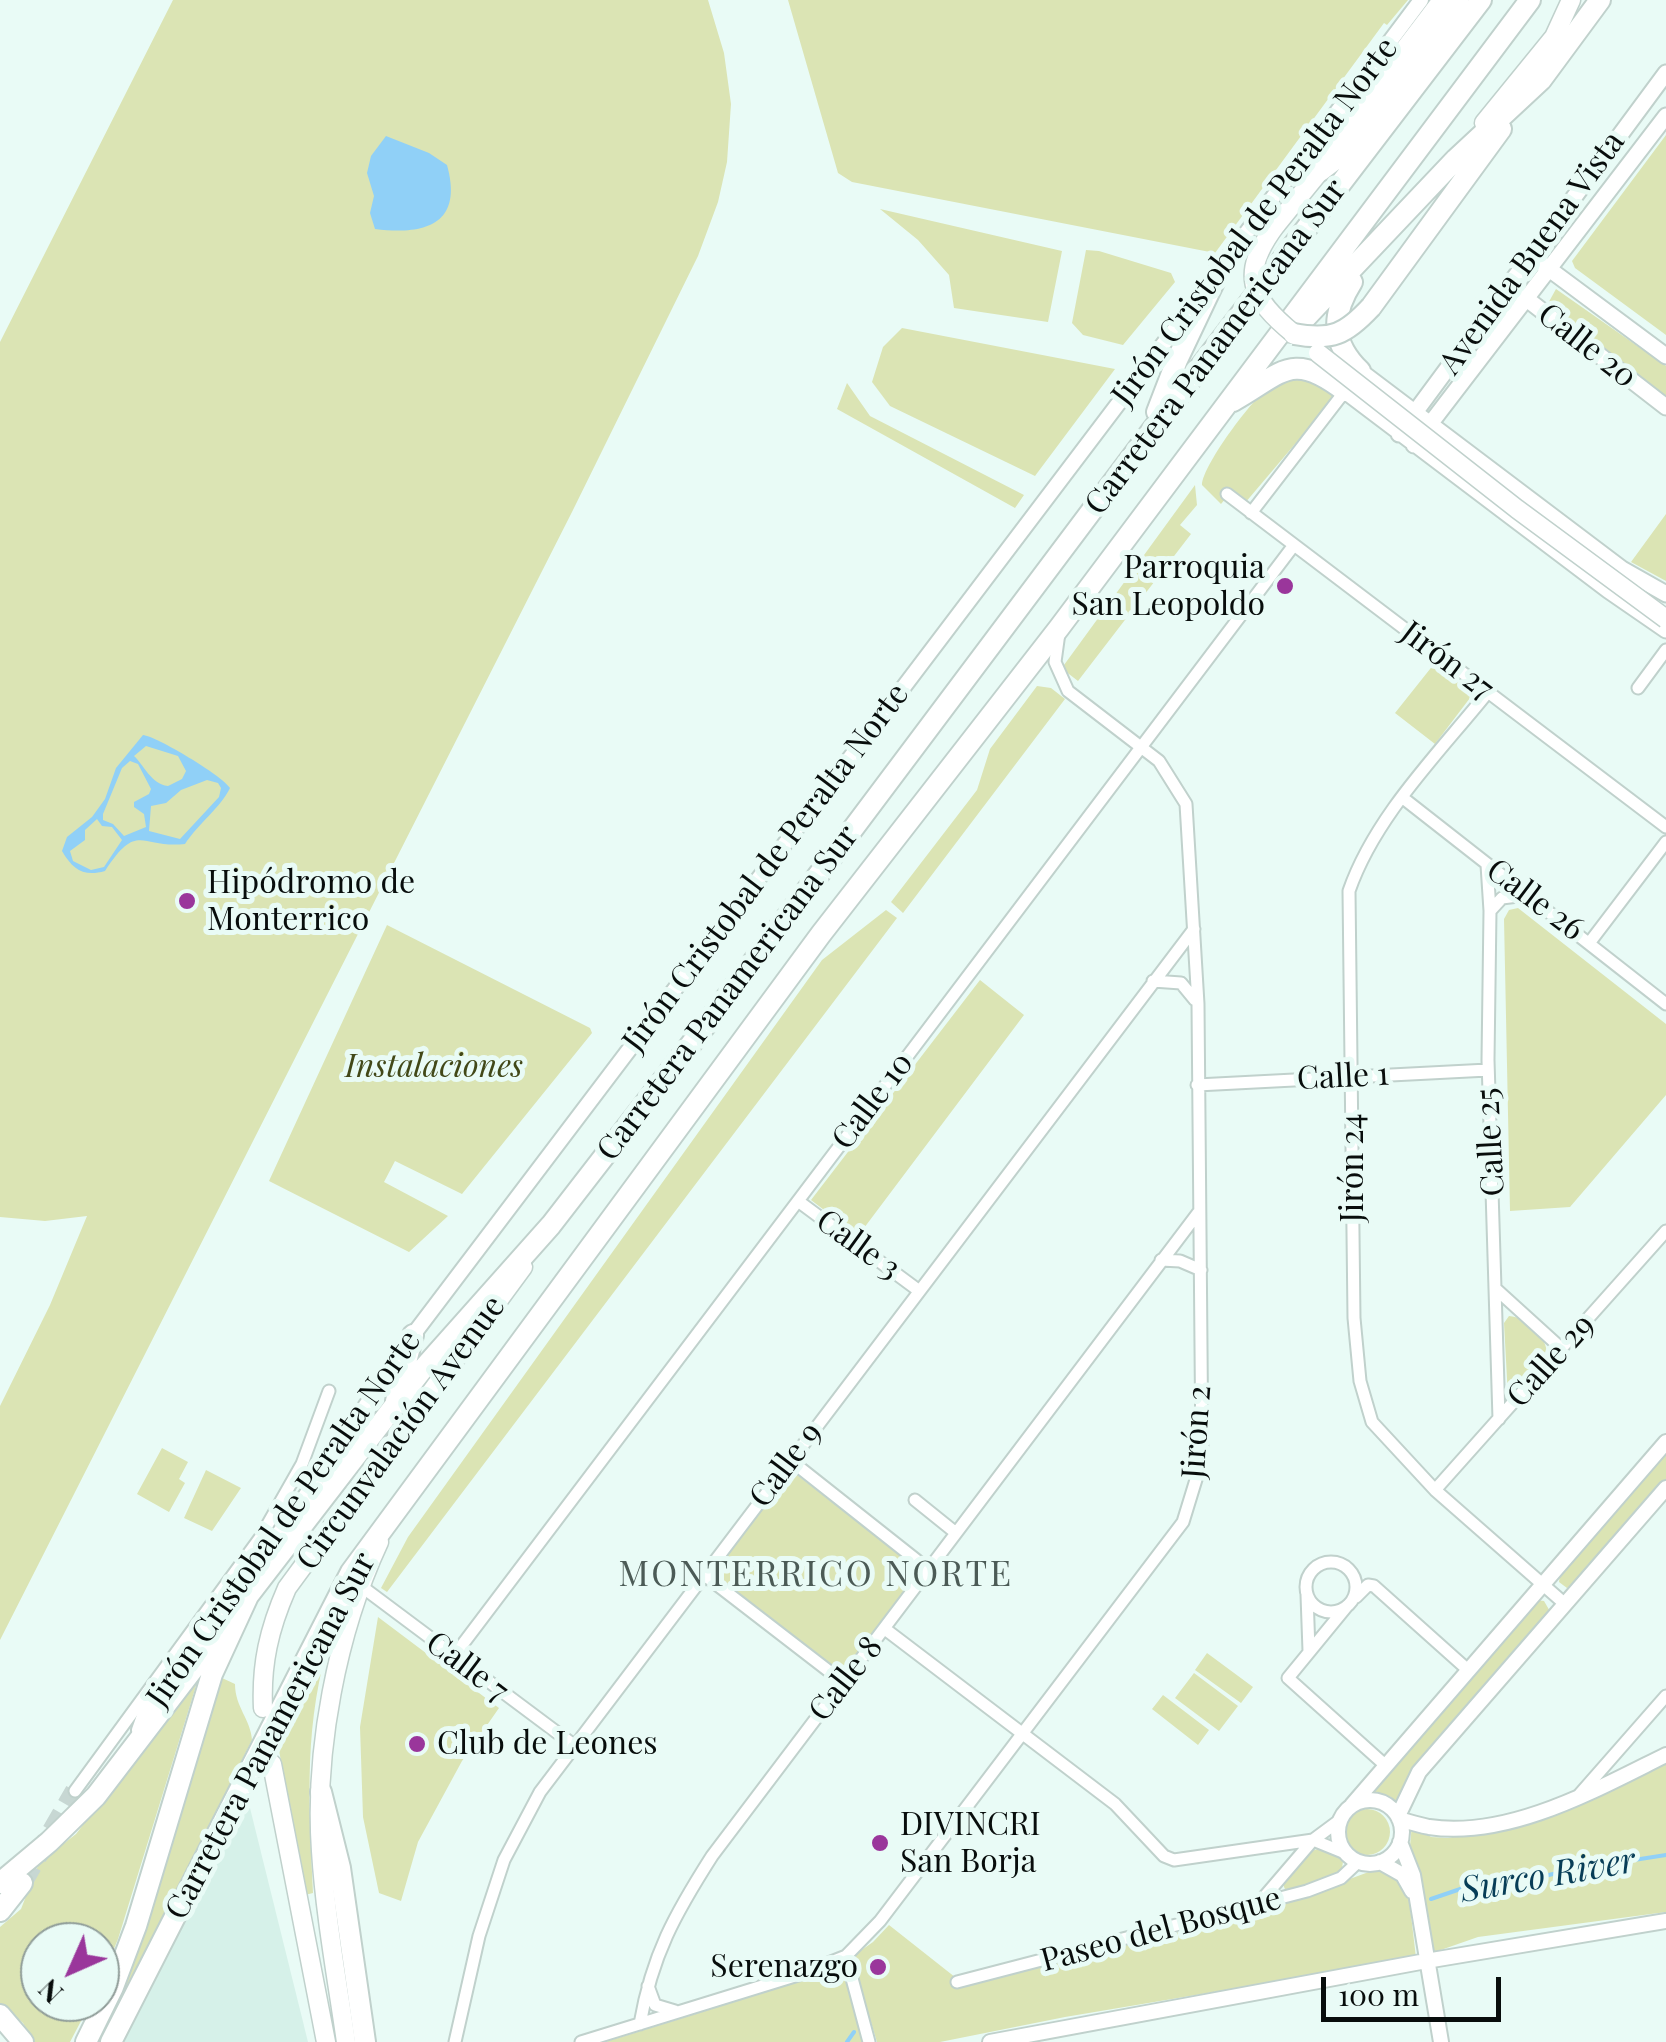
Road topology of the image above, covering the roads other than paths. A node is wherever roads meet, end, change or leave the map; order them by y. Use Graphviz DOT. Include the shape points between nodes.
graph roads {
  1 [pos="1421,0"];
  2 [pos="1442,0"];
  3 [pos="1458,0"];
  4 [pos="1481,0"];
  5 [pos="1530,0"];
  6 [pos="1571,0"];
  7 [pos="1600,0"];
  8 [pos="1666,73"];
  9 [pos="1528,91"];
  10 [pos="1666,116"];
  11 [pos="1456,159"];
  12 [pos="1320,171"];
  13 [pos="1375,247"];
  14 [pos="1530,255"];
  15 [pos="1222,265"];
  16 [pos="1548,268"];
  17 [pos="1508,284"];
  18 [pos="1526,298"];
  19 [pos="1294,334"];
  20 [pos="1266,349"];
  21 [pos="1666,356"];
  22 [pos="1360,371"];
  23 [pos="1345,391"];
  24 [pos="1224,406"];
  25 [pos="1666,407"];
  26 [pos="1414,414"];
  27 [pos="1430,425"];
  28 [pos="1150,433"];
  29 [pos="1399,434"];
  30 [pos="1414,445"];
  31 [pos="1227,494"];
  32 [pos="1251,513"];
  33 [pos="1294,545"];
  34 [pos="1666,594"];
  35 [pos="1666,620"];
  36 [pos="1060,628"];
  37 [pos="1666,630"];
  38 [pos="1666,650"];
  39 [pos="1638,688"];
  40 [pos="1488,692"];
  41 [pos="1141,748"];
  42 [pos="1403,798"];
  43 [pos="1666,827"];
  44 [pos="1666,842"];
  45 [pos="1487,864"];
  46 [pos="1526,895"];
  47 [pos="1490,911"];
  48 [pos="1194,928"];
  49 [pos="1590,942"];
  50 [pos="1153,981"];
  51 [pos="1198,1004"];
  52 [pos="1666,1004"];
  53 [pos="1488,1070"];
  54 [pos="1353,1076"];
  55 [pos="1198,1085"];
  56 [pos="798,1200"];
  57 [pos="1199,1212"];
  58 [pos="551,1225"];
  59 [pos="1666,1231"];
  60 [pos="1161,1260"];
  61 [pos="1201,1270"];
  62 [pos="918,1290"];
  63 [pos="1497,1290"];
  64 [pos="414,1335"];
  65 [pos="1562,1349"];
  66 [pos="330,1391"];
  67 [pos="396,1404"];
  68 [pos="1499,1419"];
  69 [pos="1666,1442"];
  70 [pos="790,1460"];
  71 [pos="1666,1488"];
  72 [pos="1436,1490"];
  73 [pos="915,1500"];
  74 [pos="394,1512"];
  75 [pos="956,1533"];
  76 [pos="929,1570"];
  77 [pos="703,1574"];
  78 [pos="1542,1584"];
  79 [pos="360,1586"];
  80 [pos="1307,1593"];
  81 [pos="248,1596"];
  82 [pos="1350,1603"];
  83 [pos="1565,1604"];
  84 [pos="885,1629"];
  85 [pos="1309,1651"];
  86 [pos="453,1657"];
  87 [pos="1468,1670"];
  88 [pos="844,1682"];
  89 [pos="1666,1696"];
  90 [pos="263,1708"];
  91 [pos="1024,1734"];
  92 [pos="574,1746"];
  93 [pos="133,1750"];
  94 [pos="1666,1755"];
  95 [pos="272,1764"];
  96 [pos="1385,1765"];
  97 [pos="75,1791"];
  98 [pos="321,1792"];
  99 [pos="1406,1794"];
  100 [pos="1575,1800"];
  101 [pos="1352,1805"];
  102 [pos="1398,1818"];
  103 [pos="1340,1820"];
  104 [pos="1426,1827"];
  105 [pos="1314,1840"];
  106 [pos="1400,1842"];
  107 [pos="1352,1857"];
  108 [pos="1380,1862"];
  109 [pos="0,1883"];
  110 [pos="22,1883"];
  111 [pos="1418,1900"];
  112 [pos="1258,1904"];
  113 [pos="0,1911"];
  114 [pos="1666,1921"];
  115 [pos="846,1956"];
  116 [pos="1426,1961"];
  117 [pos="648,1982"];
  118 [pos="956,1982"];
  119 [pos="684,2011"];
  120 [pos="0,2015"];
  121 [pos="640,2024"];
  122 [pos="1072,2034"];
  123 [pos="23,2042"];
  124 [pos="86,2042"];
  125 [pos="111,2042"];
  126 [pos="326,2042"];
  127 [pos="346,2042"];
  128 [pos="365,2042"];
  129 [pos="455,2042"];
  130 [pos="581,2042"];
  131 [pos="869,2042"];
  132 [pos="990,2042"];
  133 [pos="1441,2042"];
  1 -- 15 [label="street, Jirón Cristobal de Peralta Norte"];
  2 -- 12 [label="main road" via="1331,146"];
  3 -- 12 [label="highway"];
  4 -- 28 [label="highway, Carretera Panamericana Sur"];
  5 -- 20 [label="highway, Carretera Panamericana Sur"];
  6 -- 11 [label="main road" via="1554,37"];
  7 -- 9 [label="highway"];
  8 -- 14 [label="main road, Avenida Buena Vista"];
  9 -- 11 [label="highway"];
  9 -- 19 [label="highway, bridge" via="1357,322 1340,334"];
  10 -- 16 [label="main road, Avenida Buena Vista"];
  11 -- 13 [label="highway"];
  12 -- 19 [label="main road, bridge" via="1263,243 1254,265 1264,306"];
  13 -- 20 [label="highway" via="1289,336"];
  13 -- 22 [label="highway" via="1336,312 1340,347"];
  14 -- 16 [label="main road, Calle 20"];
  14 -- 17 [label="main road, Avenida Buena Vista"];
  15 -- 28 [label="highway"];
  15 -- 64 [label="street, Jirón Cristobal de Peralta Norte"];
  16 -- 18 [label="main road, Avenida Buena Vista"];
  16 -- 21 [label="main road, Calle 20"];
  17 -- 18 [label="main road, Calle 20"];
  17 -- 26 [label="main road, Avenida Buena Vista"];
  18 -- 25 [label="main road, Calle 20"];
  18 -- 27 [label="main road, Avenida Buena Vista"];
  19 -- 35 [label="main road, bridge"];
  20 -- 24 [label="highway, Carretera Panamericana Sur"];
  22 -- 26 [label="main road"];
  23 -- 24 [label="highway" via="1302,368 1277,372"];
  23 -- 29 [label="main road"];
  23 -- 32 [label="street"];
  24 -- 36 [label="highway, Carretera Panamericana Sur"];
  26 -- 27 [label="main road"];
  26 -- 29 [label="main road, Avenida Buena Vista"];
  27 -- 30 [label="main road, Avenida Buena Vista"];
  27 -- 34 [label="main road" via="1622,569"];
  28 -- 58 [label="highway, Carretera Panamericana Sur"];
  29 -- 30 [label="main road"];
  30 -- 37 [label="main road"];
  31 -- 32 [label="street, Jirón 27"];
  32 -- 33 [label="street, Jirón 27"];
  33 -- 40 [label="street, Jirón 27"];
  33 -- 41 [label="street, Calle 10"];
  36 -- 41 [label="street, Jirón 2" via="1060,679"];
  36 -- 74 [label="highway, Carretera Panamericana Sur" via="821,934"];
  38 -- 39 [label="street"];
  40 -- 42 [label="street, Jirón 24"];
  40 -- 43 [label="street, Jirón 27"];
  41 -- 48 [label="street, Jirón 2" via="1159,761 1186,804"];
  41 -- 56 [label="street, Calle 10"];
  42 -- 45 [label="street, Calle 26"];
  42 -- 54 [label="street, Jirón 24" via="1349,891"];
  44 -- 49 [label="street"];
  45 -- 46 [label="street, Calle 26"];
  45 -- 47 [label="street, Calle 25"];
  46 -- 47 [label="street" via="1502,898"];
  46 -- 49 [label="street, Calle 26"];
  47 -- 53 [label="street, Calle 25"];
  48 -- 50 [label="street, Calle 9"];
  48 -- 51 [label="street, Jirón 2"];
  49 -- 52 [label="street, Calle 26"];
  50 -- 51 [label="street" via="1182,983"];
  50 -- 62 [label="street, Calle 9"];
  51 -- 55 [label="street, Jirón 2"];
  53 -- 54 [label="street, Calle 1"];
  53 -- 63 [label="street, Calle 25"];
  54 -- 55 [label="street, Calle 1"];
  54 -- 72 [label="street, Jirón 24" via="1360,1381 1372,1422"];
  55 -- 57 [label="street, Jirón 2"];
  56 -- 62 [label="street, Calle 3"];
  56 -- 86 [label="street, Calle 10"];
  57 -- 60 [label="street, Calle 8"];
  57 -- 61 [label="street, Jirón 2"];
  58 -- 67 [label="highway, Carretera Panamericana Sur"];
  58 -- 90 [label="main road, Circunvalación Avenue" via="288,1588 265,1648"];
  59 -- 65 [label="street, Calle 29"];
  60 -- 61 [label="street"];
  60 -- 75 [label="street, Calle 8"];
  61 -- 91 [label="street, Jirón 2" via="1202,1460 1182,1522"];
  62 -- 70 [label="street, Calle 9"];
  63 -- 65 [label="street"];
  63 -- 68 [label="street, Calle 25"];
  64 -- 67 [label="highway"];
  64 -- 93 [label="street, Jirón Cristobal de Peralta Norte" via="292,1516 144,1716"];
  65 -- 68 [label="street, Calle 29"];
  66 -- 97 [label="street" via="302,1464 260,1538"];
  67 -- 81 [label="highway, Carretera Panamericana Sur"];
  68 -- 72 [label="street, Calle 29"];
  69 -- 78 [label="street"];
  70 -- 76 [label="street"];
  70 -- 77 [label="street, Calle 9"];
  71 -- 83 [label="street"];
  72 -- 78 [label="street, Jirón 24"];
  73 -- 75 [label="street"];
  74 -- 79 [label="main road, Circunvalación Avenue"];
  74 -- 125 [label="highway, Carretera Panamericana Sur" via="333,1604"];
  75 -- 76 [label="street, Calle 8"];
  76 -- 84 [label="street, Calle 8"];
  77 -- 88 [label="street"];
  77 -- 92 [label="street, Calle 9"];
  78 -- 83 [label="street, Jirón 24"];
  78 -- 87 [label="street"];
  79 -- 86 [label="street, Calle 7"];
  79 -- 98 [label="main road, Circunvalación Avenue" via="335,1680"];
  80 -- 82 [label="street" via="1332,1612"];
  80 -- 82 [label="street" via="1313,1570 1335,1562 1354,1576"];
  80 -- 85 [label="street"];
  81 -- 93 [label="highway"];
  81 -- 124 [label="highway, Carretera Panamericana Sur" via="212,1674 136,1926"];
  82 -- 85 [label="street"];
  82 -- 87 [label="street" via="1368,1586 1380,1591"];
  83 -- 99 [label="street"];
  84 -- 88 [label="street, Calle 8"];
  84 -- 91 [label="street"];
  85 -- 96 [label="street" via="1288,1678"];
  86 -- 92 [label="street, Calle 7"];
  87 -- 96 [label="street"];
  88 -- 117 [label="street, Calle 8" via="712,1856 670,1921"];
  89 -- 100 [label="street"];
  91 -- 105 [label="street" via="1174,1860"];
  91 -- 115 [label="street, Jirón 2"];
  92 -- 129 [label="street, Calle 9" via="504,1860"];
  93 -- 109 [label="highway" via="83,1809"];
  94 -- 100 [label="street"];
  95 -- 126 [label="main road"];
  96 -- 101 [label="street"];
  98 -- 127 [label="main road, Circunvalación Avenue" via="322,1866"];
  98 -- 128 [label="highway" via="340,1868"];
  99 -- 102 [label="street"];
  99 -- 104 [label="street"];
  100 -- 104 [label="street" via="1486,1825"];
  101 -- 102 [label="street" via="1383,1802"];
  101 -- 103 [label="street"];
  102 -- 104 [label="street"];
  102 -- 106 [label="street"];
  103 -- 105 [label="street"];
  103 -- 107 [label="street" via="1338,1837"];
  105 -- 107 [label="street"];
  105 -- 112 [label="street"];
  106 -- 108 [label="street"];
  106 -- 111 [label="street"];
  107 -- 108 [label="street"];
  107 -- 112 [label="street, Paseo del Bosque" via="1341,1878"];
  108 -- 111 [label="street" via="1403,1876"];
  110 -- 113 [label="highway"];
  111 -- 116 [label="street"];
  112 -- 118 [label="street, Paseo del Bosque"];
  114 -- 116 [label="street"];
  115 -- 119 [label="street, Jirón 2"];
  115 -- 131 [label="street"];
  116 -- 122 [label="street"];
  116 -- 133 [label="street"];
  117 -- 119 [label="street" via="655,2005"];
  117 -- 121 [label="street, Calle 8"];
  119 -- 121 [label="street, Jirón 2"];
  120 -- 123 [label="highway"];
  121 -- 130 [label="street, Jirón 2"];
  122 -- 132 [label="street"];
}
